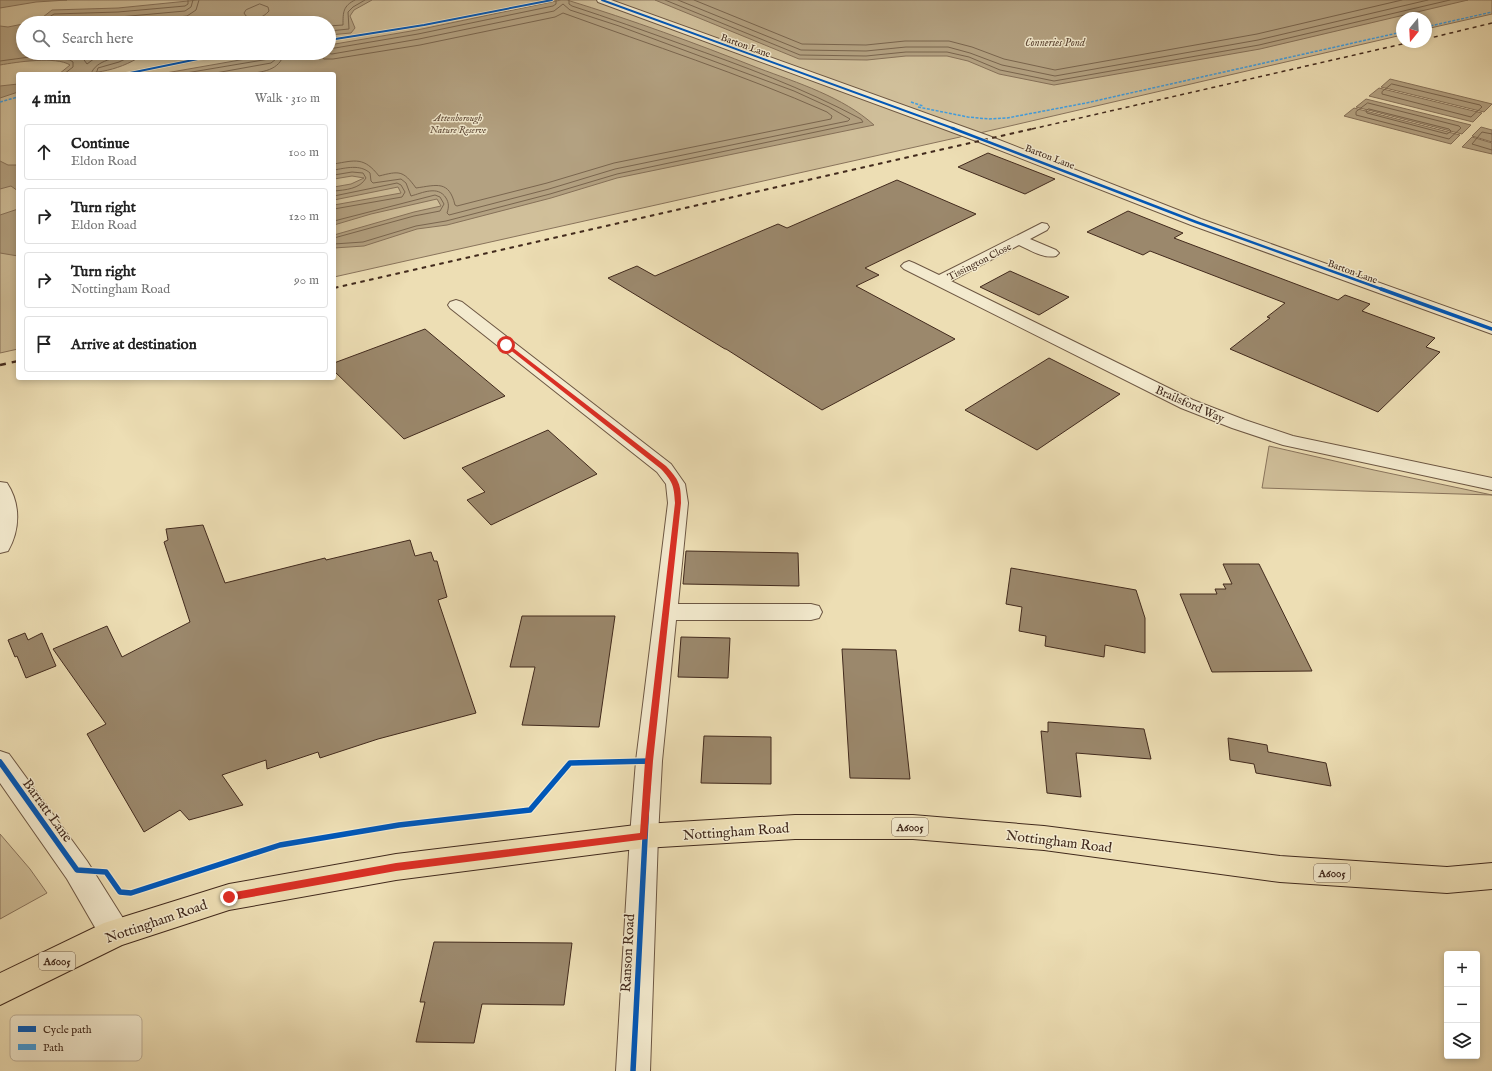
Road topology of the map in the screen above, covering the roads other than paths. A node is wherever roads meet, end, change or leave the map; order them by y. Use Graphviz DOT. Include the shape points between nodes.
graph roads {
  1 [pos="602,0"];
  2 [pos="1042,227"];
  3 [pos="1019,240"];
  4 [pos="1051,253"];
  5 [pos="909,266"];
  6 [pos="939,281"];
  7 [pos="456,305"];
  8 [pos="1492,329"];
  9 [pos="1492,484"];
  10 [pos="0,488"];
  11 [pos="0,546"];
  12 [pos="666,612"];
  13 [pos="812,612"];
  14 [pos="0,762"];
  15 [pos="644,836"];
  16 [pos="1492,876"];
  17 [pos="115,933"];
  18 [pos="0,990"];
  19 [pos="633,1071"];
  1 -- 8 [label="street, Barton Lane" via="984,139 1196,222"];
  2 -- 3 [label="street, Tissington Close"];
  3 -- 4 [label="street, Tissington Close"];
  3 -- 6 [label="street, Tissington Close"];
  5 -- 6 [label="street, Brailsford Way"];
  6 -- 9 [label="street, Brailsford Way" via="1187,404 1260,433 1325,450"];
  7 -- 12 [label="street" via="664,468 675,480 678,503"];
  10 -- 11 [label="street" via="4,495 8,518"];
  12 -- 13 [label="street"];
  12 -- 15 [label="street" via="649,761"];
  14 -- 17 [label="street, Barratt Lane" via="78,870"];
  15 -- 16 [label="main road, Nottingham Road / A6005" via="795,827 913,827 1044,838 1280,869 1439,880"];
  15 -- 17 [label="main road, Nottingham Road / A6005" via="396,867 237,896"];
  15 -- 19 [label="street, Ranson Road"];
  17 -- 18 [label="main road, Nottingham Road / A6005"];
}
